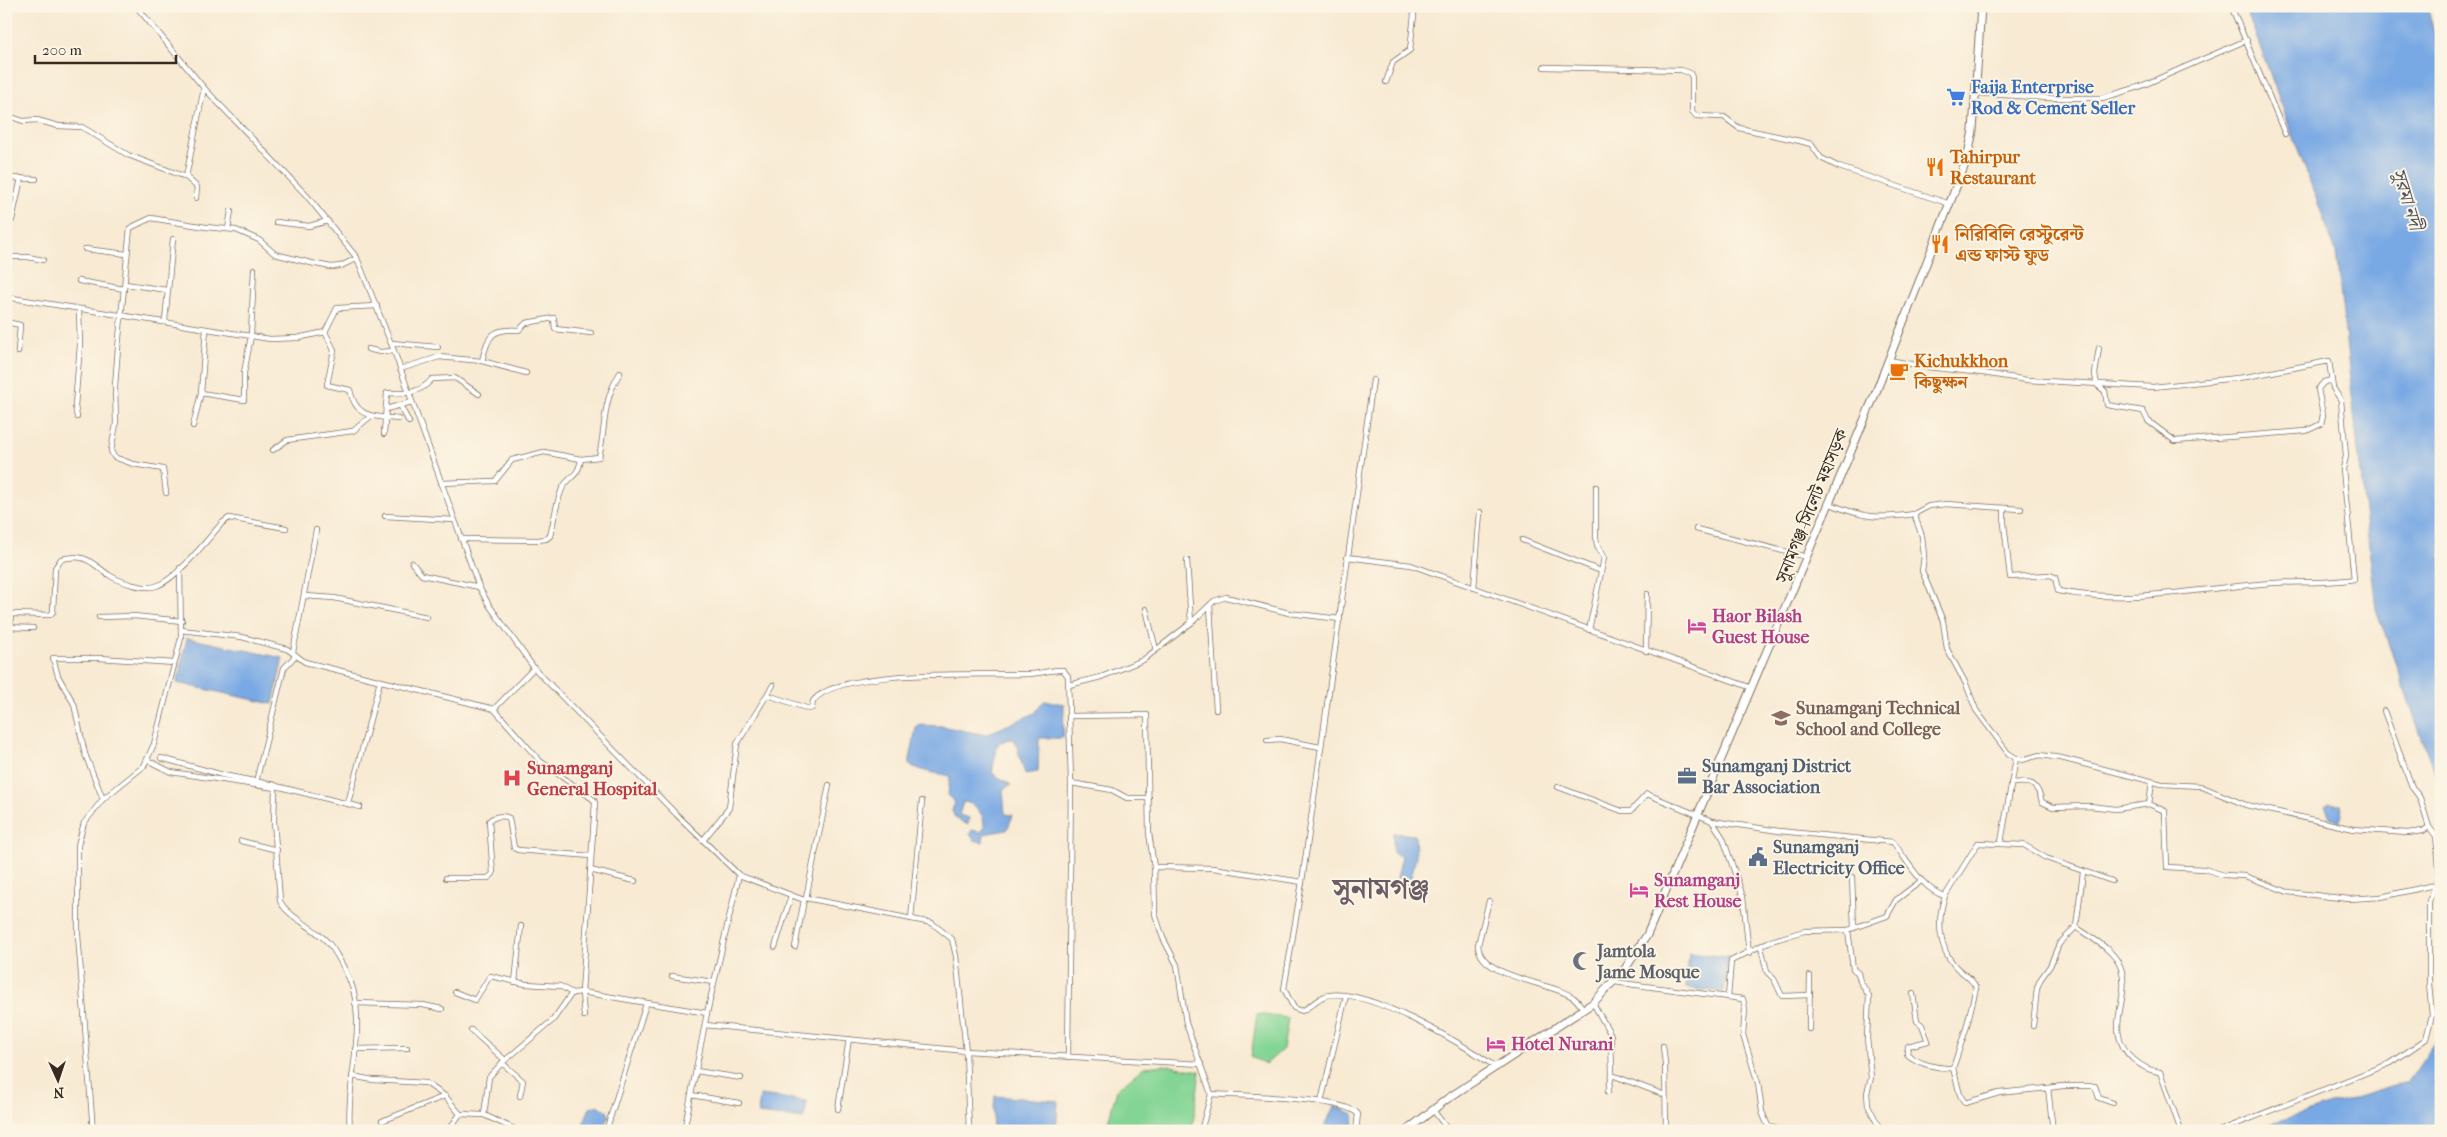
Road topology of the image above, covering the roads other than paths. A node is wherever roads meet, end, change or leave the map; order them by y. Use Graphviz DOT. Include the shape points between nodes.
graph roads {
  1 [pos="136,6"];
  2 [pos="1412,6"];
  3 [pos="1981,6"];
  4 [pos="2231,6"];
  5 [pos="2438,6"];
  6 [pos="2441,22"];
  7 [pos="2246,40"];
  8 [pos="1544,67"];
  9 [pos="1386,82"];
  10 [pos="204,88"];
  11 [pos="1976,93"];
  12 [pos="6,115"];
  13 [pos="2284,134"];
  14 [pos="186,177"];
  15 [pos="6,178"];
  16 [pos="22,178"];
  17 [pos="36,179"];
  18 [pos="196,198"];
  19 [pos="1950,204"];
  20 [pos="231,211"];
  21 [pos="328,221"];
  22 [pos="6,222"];
  23 [pos="276,222"];
  24 [pos="228,229"];
  25 [pos="173,239"];
  26 [pos="85,248"];
  27 [pos="127,254"];
  28 [pos="6,257"];
  29 [pos="357,258"];
  30 [pos="43,260"];
  31 [pos="254,269"];
  32 [pos="80,281"];
  33 [pos="124,286"];
  34 [pos="167,290"];
  35 [pos="6,296"];
  36 [pos="377,306"];
  37 [pos="78,309"];
  38 [pos="122,315"];
  39 [pos="165,321"];
  40 [pos="6,322"];
  41 [pos="206,329"];
  42 [pos="325,332"];
  43 [pos="591,333"];
  44 [pos="251,336"];
  45 [pos="391,343"];
  46 [pos="438,347"];
  47 [pos="2099,348"];
  48 [pos="368,349"];
  49 [pos="394,351"];
  50 [pos="18,352"];
  51 [pos="1889,360"];
  52 [pos="482,362"];
  53 [pos="400,369"];
  54 [pos="526,373"];
  55 [pos="620,373"];
  56 [pos="1373,380"];
  57 [pos="2332,380"];
  58 [pos="2097,385"];
  59 [pos="202,393"];
  60 [pos="409,394"];
  61 [pos="479,394"];
  62 [pos="413,404"];
  63 [pos="400,407"];
  64 [pos="386,409"];
  65 [pos="371,416"];
  66 [pos="77,417"];
  67 [pos="386,417"];
  68 [pos="398,419"];
  69 [pos="409,422"];
  70 [pos="193,426"];
  71 [pos="384,434"];
  72 [pos="273,450"];
  73 [pos="581,459"];
  74 [pos="440,484"];
  75 [pos="1596,487"];
  76 [pos="166,493"];
  77 [pos="1828,503"];
  78 [pos="2004,508"];
  79 [pos="2021,509"];
  80 [pos="1480,512"];
  81 [pos="1914,514"];
  82 [pos="384,516"];
  83 [pos="454,520"];
  84 [pos="286,528"];
  85 [pos="1696,529"];
  86 [pos="316,530"];
  87 [pos="461,539"];
  88 [pos="1522,540"];
  89 [pos="1347,557"];
  90 [pos="1807,557"];
  91 [pos="1187,560"];
  92 [pos="412,563"];
  93 [pos="180,568"];
  94 [pos="1601,571"];
  95 [pos="479,587"];
  96 [pos="1474,588"];
  97 [pos="1647,594"];
  98 [pos="305,596"];
  99 [pos="1210,605"];
  100 [pos="1146,609"];
  101 [pos="9,614"];
  102 [pos="99,616"];
  103 [pos="427,617"];
  104 [pos="1340,619"];
  105 [pos="182,621"];
  106 [pos="1191,624"];
  107 [pos="9,627"];
  108 [pos="33,628"];
  109 [pos="182,630"];
  110 [pos="1589,630"];
  111 [pos="1156,650"];
  112 [pos="1646,651"];
  113 [pos="294,654"];
  114 [pos="174,663"];
  115 [pos="534,668"];
  116 [pos="380,681"];
  117 [pos="773,685"];
  118 [pos="1069,685"];
  119 [pos="1752,688"];
  120 [pos="768,695"];
  121 [pos="494,709"];
  122 [pos="1216,710"];
  123 [pos="2384,711"];
  124 [pos="1069,716"];
  125 [pos="1268,740"];
  126 [pos="1320,747"];
  127 [pos="161,758"];
  128 [pos="2016,758"];
  129 [pos="147,760"];
  130 [pos="256,782"];
  131 [pos="1071,782"];
  132 [pos="2152,782"];
  133 [pos="2012,783"];
  134 [pos="829,785"];
  135 [pos="276,787"];
  136 [pos="1558,787"];
  137 [pos="1149,798"];
  138 [pos="103,799"];
  139 [pos="922,801"];
  140 [pos="348,803"];
  141 [pos="2149,804"];
  142 [pos="360,807"];
  143 [pos="1699,814"];
  144 [pos="1712,822"];
  145 [pos="2429,827"];
  146 [pos="704,839"];
  147 [pos="241,841"];
  148 [pos="2001,842"];
  149 [pos="277,850"];
  150 [pos="591,856"];
  151 [pos="1154,867"];
  152 [pos="590,870"];
  153 [pos="2083,872"];
  154 [pos="739,875"];
  155 [pos="1852,877"];
  156 [pos="446,878"];
  157 [pos="1921,881"];
  158 [pos="2112,881"];
  159 [pos="635,882"];
  160 [pos="1302,882"];
  161 [pos="2434,885"];
  162 [pos="791,896"];
  163 [pos="1945,896"];
  164 [pos="805,899"];
  165 [pos="1489,902"];
  166 [pos="911,919"];
  167 [pos="521,926"];
  168 [pos="2076,927"];
  169 [pos="1854,928"];
  170 [pos="1848,930"];
  171 [pos="1761,946"];
  172 [pos="775,947"];
  173 [pos="795,947"];
  174 [pos="1749,954"];
  175 [pos="672,976"];
  176 [pos="1810,976"];
  177 [pos="515,982"];
  178 [pos="714,982"];
  179 [pos="1614,982"];
  180 [pos="455,992"];
  181 [pos="582,992"];
  182 [pos="572,993"];
  183 [pos="1913,994"];
  184 [pos="1810,995"];
  185 [pos="1346,996"];
  186 [pos="1728,997"];
  187 [pos="355,1003"];
  188 [pos="1593,1003"];
  189 [pos="646,1004"];
  190 [pos="442,1009"];
  191 [pos="1584,1010"];
  192 [pos="707,1013"];
  193 [pos="584,1016"];
  194 [pos="706,1025"];
  195 [pos="2033,1026"];
  196 [pos="1809,1028"];
  197 [pos="471,1030"];
  198 [pos="849,1039"];
  199 [pos="1663,1046"];
  200 [pos="407,1048"];
  201 [pos="355,1049"];
  202 [pos="966,1051"];
  203 [pos="1068,1056"];
  204 [pos="504,1062"];
  205 [pos="1201,1064"];
  206 [pos="1496,1067"];
  207 [pos="1953,1068"];
  208 [pos="696,1072"];
  209 [pos="1612,1075"];
  210 [pos="352,1076"];
  211 [pos="741,1078"];
  212 [pos="2048,1088"];
  213 [pos="1608,1092"];
  214 [pos="1211,1094"];
  215 [pos="692,1095"];
  216 [pos="1664,1095"];
  217 [pos="445,1096"];
  218 [pos="520,1096"];
  219 [pos="1321,1102"];
  220 [pos="739,1103"];
  221 [pos="2113,1103"];
  222 [pos="838,1109"];
  223 [pos="1433,1110"];
  224 [pos="460,1114"];
  225 [pos="484,1115"];
  226 [pos="382,1121"];
  227 [pos="234,1128"];
  228 [pos="93,1131"];
  229 [pos="255,1131"];
  230 [pos="350,1131"];
  231 [pos="448,1131"];
  232 [pos="518,1131"];
  233 [pos="606,1131"];
  234 [pos="684,1131"];
  235 [pos="970,1131"];
  236 [pos="1201,1131"];
  237 [pos="1356,1131"];
  238 [pos="1406,1131"];
  239 [pos="1449,1131"];
  240 [pos="1666,1131"];
  241 [pos="1783,1131"];
  242 [pos="1881,1131"];
  243 [pos="2054,1131"];
  244 [pos="2181,1131"];
  245 [pos="2219,1131"];
  1 -- 10 [label="street"];
  2 -- 9 [label="street" via="1410,50 1393,62"];
  3 -- 11 [label="main road, সুনামগঞ্জ-সিলেট মহাসড়ক"];
  4 -- 7 [label="street"];
  5 -- 6 [label="street"];
  7 -- 11 [label="street" via="2139,87 2102,98"];
  7 -- 13 [label="street"];
  8 -- 19 [label="street" via="1681,70 1690,73 1692,111 1696,116 1724,117 1739,128 1811,144 1821,158 1839,167"];
  10 -- 14 [label="street"];
  10 -- 21 [label="street"];
  11 -- 19 [label="main road, সুনামগঞ্জ-সিলেট মহাসড়ক" via="1967,159"];
  12 -- 14 [label="street" via="23,121 82,127 128,154"];
  14 -- 18 [label="street" via="197,187"];
  15 -- 16 [label="street"];
  16 -- 17 [label="street"];
  16 -- 22 [label="street" via="12,220"];
  19 -- 51 [label="main road, সুনামগঞ্জ-সিলেট মহাসড়ক"];
  20 -- 24 [label="street"];
  21 -- 23 [label="street" via="309,226"];
  21 -- 29 [label="street"];
  24 -- 27 [label="street" via="150,218 130,228"];
  24 -- 29 [label="street" via="258,240 276,254 290,259 331,267"];
  25 -- 34 [label="street"];
  26 -- 27 [label="street"];
  27 -- 33 [label="street"];
  28 -- 30 [label="street"];
  29 -- 36 [label="street"];
  31 -- 44 [label="street"];
  32 -- 33 [label="street"];
  33 -- 34 [label="street"];
  33 -- 38 [label="street"];
  34 -- 39 [label="street"];
  35 -- 37 [label="street"];
  36 -- 42 [label="street" via="337,308"];
  36 -- 45 [label="street"];
  37 -- 38 [label="street"];
  37 -- 66 [label="street" via="80,345 74,406"];
  38 -- 39 [label="street"];
  38 -- 76 [label="street" via="115,386 116,424 111,451 114,457 133,464 163,469"];
  39 -- 41 [label="street"];
  40 -- 50 [label="street" via="20,325"];
  41 -- 44 [label="street"];
  41 -- 59 [label="street"];
  42 -- 44 [label="street" via="297,338"];
  42 -- 65 [label="street" via="334,350 327,385 350,390 352,403"];
  43 -- 52 [label="street" via="556,329 554,318 526,323 519,330 501,329 488,338"];
  44 -- 59 [label="street" via="244,374 244,400"];
  45 -- 46 [label="street"];
  45 -- 49 [label="street"];
  47 -- 58 [label="street" via="2095,374"];
  48 -- 49 [label="street"];
  49 -- 53 [label="street"];
  51 -- 58 [label="street" via="2027,380"];
  51 -- 77 [label="main road, সুনামগঞ্জ-সিলেট মহাসড়ক"];
  52 -- 53 [label="street" via="439,357"];
  52 -- 54 [label="street"];
  53 -- 60 [label="street"];
  55 -- 73 [label="street" via="610,388 606,403 599,457"];
  56 -- 89 [label="street"];
  57 -- 58 [label="street" via="2329,361 2246,377 2153,387"];
  57 -- 58 [label="street" via="2324,382 2318,389 2324,415 2321,424 2306,431 2174,441 2148,421 2142,411 2107,405 2105,391"];
  57 -- 78 [label="street" via="2341,400 2346,456 2343,469 2354,579 2126,596 2058,591 2055,577 2050,575 2010,577"];
  59 -- 70 [label="street"];
  60 -- 61 [label="street" via="432,379 455,378"];
  60 -- 62 [label="street"];
  60 -- 64 [label="street" via="387,393"];
  62 -- 63 [label="street"];
  62 -- 74 [label="street"];
  63 -- 64 [label="street"];
  63 -- 69 [label="street"];
  64 -- 67 [label="street"];
  65 -- 67 [label="street"];
  65 -- 72 [label="street" via="353,431 287,440"];
  67 -- 68 [label="street"];
  67 -- 71 [label="street"];
  73 -- 74 [label="street" via="544,452 512,460 495,482"];
  73 -- 87 [label="street" via="575,477 563,487 550,536 546,539"];
  74 -- 83 [label="street"];
  75 -- 94 [label="street" via="1596,538 1604,558"];
  77 -- 81 [label="street" via="1867,517"];
  77 -- 90 [label="main road, সুনামগঞ্জ-সিলেট মহাসড়ক"];
  78 -- 79 [label="street"];
  78 -- 81 [label="street" via="1946,504 1929,506"];
  80 -- 96 [label="street"];
  81 -- 128 [label="street" via="1922,536 1922,571 1943,621 1947,649 1976,710 2008,753"];
  82 -- 83 [label="street"];
  83 -- 87 [label="street"];
  84 -- 93 [label="street" via="229,518"];
  85 -- 90 [label="street"];
  86 -- 98 [label="street"];
  87 -- 95 [label="street"];
  88 -- 94 [label="street"];
  89 -- 96 [label="street" via="1411,565"];
  89 -- 104 [label="street"];
  90 -- 119 [label="main road, সুনামগঞ্জ-সিলেট মহাসড়ক"];
  91 -- 106 [label="street"];
  92 -- 95 [label="street" via="422,575"];
  93 -- 101 [label="street" via="158,586 148,588 110,576 90,559 61,559 55,568 53,612 50,615"];
  93 -- 105 [label="street"];
  94 -- 110 [label="street"];
  95 -- 115 [label="street"];
  96 -- 110 [label="street"];
  97 -- 112 [label="street"];
  98 -- 103 [label="street" via="334,598"];
  98 -- 113 [label="street"];
  99 -- 104 [label="street" via="1226,597 1289,613"];
  99 -- 106 [label="street"];
  99 -- 122 [label="street"];
  100 -- 111 [label="street"];
  101 -- 107 [label="street"];
  102 -- 105 [label="street"];
  104 -- 126 [label="street"];
  105 -- 109 [label="street"];
  106 -- 111 [label="street"];
  107 -- 108 [label="street"];
  109 -- 113 [label="street" via="242,637"];
  109 -- 114 [label="street"];
  110 -- 112 [label="street"];
  111 -- 118 [label="street" via="1144,660 1101,677"];
  112 -- 119 [label="street"];
  113 -- 116 [label="street" via="305,662"];
  113 -- 130 [label="street" via="284,668"];
  114 -- 129 [label="street"];
  114 -- 138 [label="street" via="53,658 58,676 74,704 85,754"];
  115 -- 121 [label="street"];
  115 -- 146 [label="street"];
  116 -- 121 [label="street"];
  116 -- 140 [label="street"];
  117 -- 120 [label="street"];
  118 -- 120 [label="street" via="1064,670 1056,670 1031,674 908,677 855,682 823,692 812,700 812,708 809,709"];
  118 -- 124 [label="street"];
  119 -- 143 [label="main road, সুনামগঞ্জ-সিলেট মহাসড়ক"];
  120 -- 146 [label="street" via="737,744 730,808"];
  121 -- 150 [label="street" via="540,761 594,800"];
  123 -- 145 [label="street"];
  124 -- 131 [label="street"];
  124 -- 137 [label="street" via="1147,715"];
  125 -- 126 [label="street" via="1280,739"];
  126 -- 160 [label="street"];
  127 -- 130 [label="street"];
  128 -- 132 [label="street" via="2022,760 2040,755 2061,758"];
  128 -- 133 [label="street"];
  129 -- 135 [label="street" via="172,772"];
  129 -- 138 [label="street" via="138,772"];
  130 -- 135 [label="street"];
  131 -- 137 [label="street" via="1112,790 1127,798"];
  131 -- 203 [label="street"];
  132 -- 141 [label="street"];
  132 -- 145 [label="street" via="2200,786 2246,805 2354,829 2407,833"];
  133 -- 141 [label="street" via="2029,782 2038,788 2042,802 2053,807 2116,809"];
  133 -- 148 [label="street"];
  134 -- 164 [label="street"];
  135 -- 140 [label="street"];
  135 -- 149 [label="street" via="274,821"];
  136 -- 143 [label="street" via="1622,811 1631,811 1647,794"];
  137 -- 151 [label="street" via="1149,833"];
  138 -- 228 [label="street" via="84,823 78,845 78,935"];
  139 -- 166 [label="street"];
  140 -- 142 [label="street"];
  141 -- 161 [label="street" via="2165,812 2167,867 2204,868 2224,875 2245,876 2288,892 2349,899 2381,898"];
  143 -- 144 [label="street"];
  143 -- 179 [label="main road, সুনামগঞ্জ-সিলেট মহাসড়ক" via="1647,935"];
  144 -- 157 [label="street" via="1893,842"];
  144 -- 174 [label="street" via="1723,838 1740,885"];
  145 -- 161 [label="street" via="2436,836 2438,853 2440,878"];
  146 -- 154 [label="street"];
  147 -- 149 [label="street"];
  148 -- 153 [label="street" via="2024,845 2046,858"];
  148 -- 163 [label="street" via="1976,844"];
  149 -- 187 [label="street" via="282,906 327,941 350,982"];
  150 -- 152 [label="street"];
  150 -- 156 [label="street" via="518,850 514,848 509,818 505,816 489,821 493,874 488,878"];
  151 -- 160 [label="street" via="1213,868"];
  151 -- 205 [label="street" via="1155,914 1177,965 1186,1023"];
  152 -- 159 [label="street"];
  152 -- 181 [label="street"];
  153 -- 158 [label="street"];
  153 -- 168 [label="street"];
  154 -- 162 [label="street"];
  154 -- 178 [label="street"];
  155 -- 169 [label="street"];
  157 -- 163 [label="street" via="1927,888"];
  157 -- 169 [label="street" via="1896,900 1887,916"];
  160 -- 185 [label="street" via="1284,989 1294,1008 1302,1011 1324,996"];
  161 -- 245 [label="street" via="2429,901 2432,1015 2426,1038 2391,1063"];
  162 -- 164 [label="street"];
  162 -- 172 [label="street"];
  163 -- 207 [label="street" via="1940,933 1946,953 1976,988"];
  164 -- 166 [label="street"];
  164 -- 173 [label="street"];
  165 -- 191 [label="street" via="1478,945 1486,960 1506,974 1573,997"];
  166 -- 202 [label="street" via="932,923 952,939"];
  167 -- 177 [label="street"];
  168 -- 195 [label="street" via="2059,944 2040,980"];
  168 -- 244 [label="street" via="2106,948 2121,968 2123,986 2118,1038 2142,1067 2160,1072"];
  169 -- 170 [label="street"];
  170 -- 171 [label="street" via="1804,931"];
  170 -- 242 [label="street" via="1854,969 1869,996 1867,1038 1871,1078 1868,1105"];
  171 -- 174 [label="street"];
  171 -- 184 [label="street" via="1767,972 1782,996"];
  174 -- 186 [label="street" via="1731,961"];
  175 -- 178 [label="street"];
  176 -- 184 [label="street"];
  177 -- 180 [label="street" via="490,976 475,1000"];
  177 -- 182 [label="street" via="560,986"];
  178 -- 192 [label="street"];
  179 -- 186 [label="street"];
  179 -- 188 [label="main road, সুনামগঞ্জ-সিলেট মহাসড়ক"];
  181 -- 182 [label="street"];
  181 -- 189 [label="street"];
  181 -- 193 [label="street"];
  182 -- 204 [label="street" via="553,1020"];
  183 -- 207 [label="street" via="1917,1021 1922,1025 1928,1042 1908,1046 1907,1054 1914,1060 1942,1069"];
  184 -- 196 [label="street"];
  185 -- 206 [label="street" via="1358,997 1427,1025"];
  185 -- 219 [label="street"];
  186 -- 241 [label="street" via="1743,999 1743,1035 1758,1083 1762,1112 1768,1126"];
  187 -- 190 [label="street" via="423,1005"];
  187 -- 201 [label="street"];
  188 -- 191 [label="main road, সুনামগঞ্জ-সিলেট মহাসড়ক"];
  188 -- 209 [label="street" via="1611,1035"];
  189 -- 192 [label="street"];
  189 -- 233 [label="street"];
  191 -- 206 [label="main road, সুনামগঞ্জ-সিলেট মহাসড়ক"];
  192 -- 194 [label="street"];
  194 -- 198 [label="street"];
  194 -- 208 [label="street"];
  197 -- 204 [label="street"];
  198 -- 202 [label="street"];
  198 -- 222 [label="street"];
  199 -- 216 [label="street"];
  200 -- 201 [label="street"];
  201 -- 210 [label="street"];
  202 -- 203 [label="street"];
  202 -- 235 [label="street"];
  203 -- 205 [label="street"];
  204 -- 218 [label="street" via="524,1081"];
  204 -- 225 [label="street" via="489,1077"];
  205 -- 214 [label="street"];
  206 -- 223 [label="main road, সুনামগঞ্জ-সিলেট মহাসড়ক"];
  207 -- 212 [label="street" via="1965,1103 1999,1093"];
  208 -- 211 [label="street"];
  208 -- 215 [label="street"];
  209 -- 213 [label="street"];
  209 -- 216 [label="street"];
  210 -- 217 [label="street" via="426,1083"];
  210 -- 230 [label="street"];
  212 -- 221 [label="street" via="2095,1086 2099,1098"];
  212 -- 243 [label="street"];
  214 -- 219 [label="street"];
  214 -- 236 [label="street"];
  215 -- 220 [label="street"];
  215 -- 234 [label="street"];
  216 -- 240 [label="street"];
  217 -- 224 [label="street"];
  217 -- 226 [label="street"];
  219 -- 237 [label="street" via="1356,1112"];
  223 -- 238 [label="main road, সুনামগঞ্জ-সিলেট মহাসড়ক"];
  223 -- 239 [label="street"];
  224 -- 225 [label="street"];
  224 -- 231 [label="street"];
  225 -- 232 [label="street"];
  227 -- 229 [label="street"];
}
